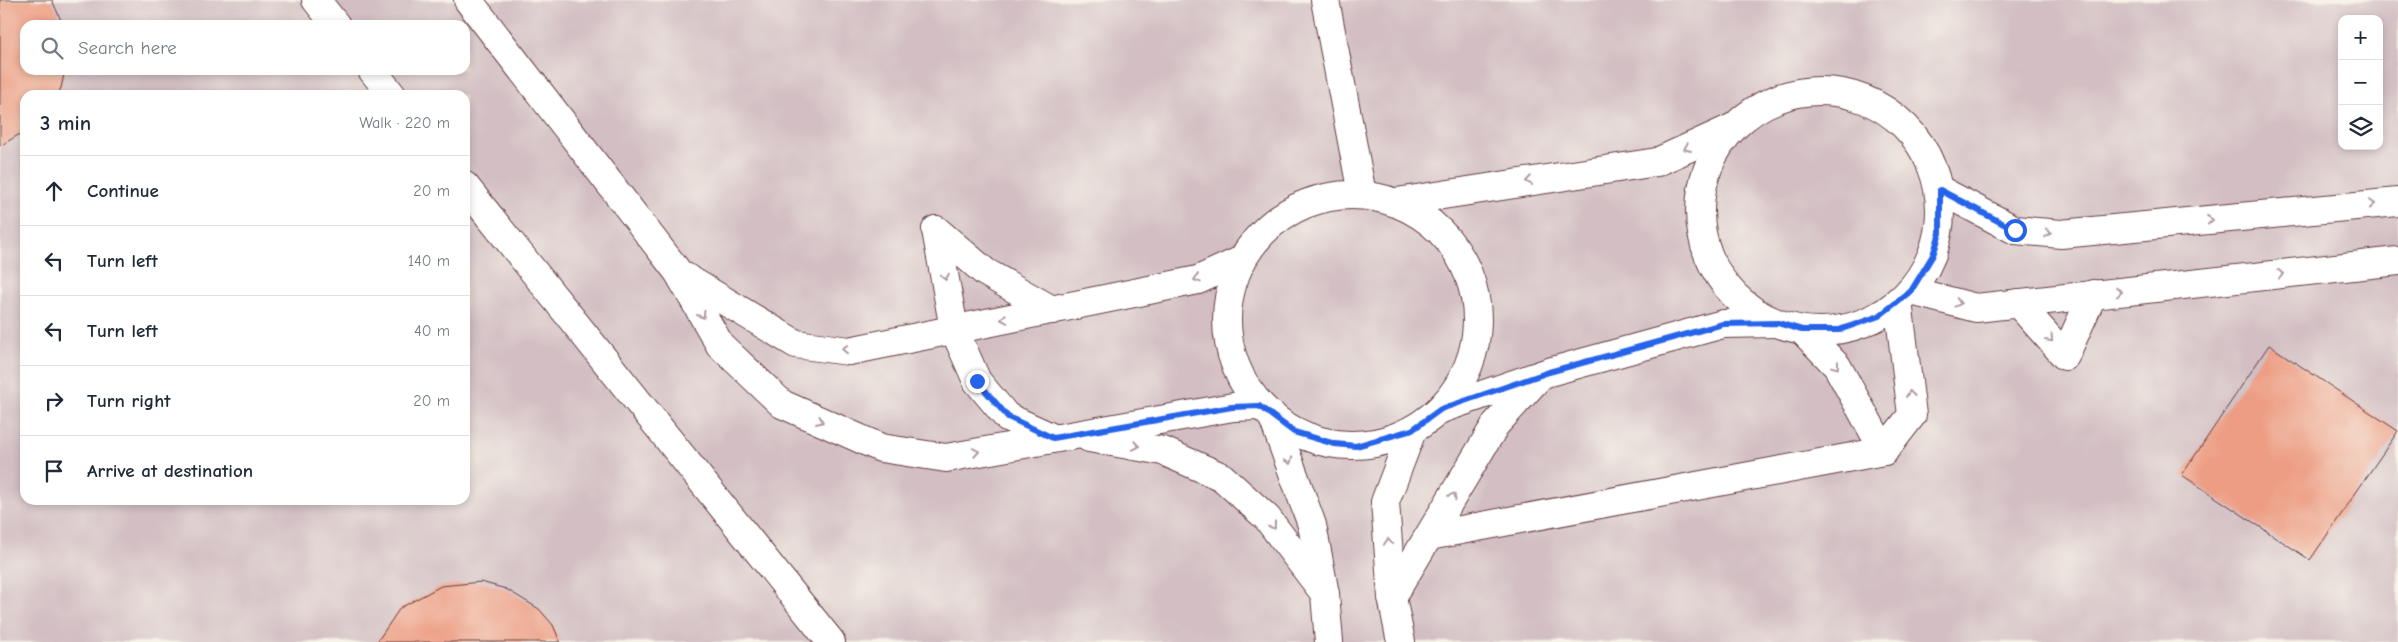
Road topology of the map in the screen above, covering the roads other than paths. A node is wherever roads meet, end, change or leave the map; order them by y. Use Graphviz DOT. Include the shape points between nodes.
graph roads {
  1 [pos="316,0"];
  2 [pos="468,0"];
  3 [pos="1325,0"];
  4 [pos="332,20"];
  5 [pos="376,75"];
  6 [pos="388,90"];
  7 [pos="1732,128"];
  8 [pos="1940,190"];
  9 [pos="470,192"];
  10 [pos="1362,194"];
  11 [pos="1398,202"];
  12 [pos="2398,202"];
  13 [pos="1242,260"];
  14 [pos="2398,261"];
  15 [pos="678,272"];
  16 [pos="2093,294"];
  17 [pos="1904,296"];
  18 [pos="2018,303"];
  19 [pos="1052,310"];
  20 [pos="1790,327"];
  21 [pos="954,329"];
  22 [pos="1540,375"];
  23 [pos="1441,409"];
  24 [pos="1266,411"];
  25 [pos="1412,430"];
  26 [pos="1062,436"];
  27 [pos="1884,451"];
  28 [pos="1429,536"];
  29 [pos="1325,594"];
  30 [pos="1392,598"];
  31 [pos="831,642"];
  32 [pos="1329,642"];
  33 [pos="1400,642"];
  1 -- 4 [label="street"];
  2 -- 15 [label="street"];
  3 -- 10 [label="street"];
  5 -- 6 [label="street"];
  7 -- 8 [label="street" via="1765,103 1806,91 1862,97 1899,119 1925,151"];
  7 -- 11 [label="street, one-way" via="1657,162"];
  7 -- 20 [label="street" via="1708,163 1698,204 1707,256 1729,291 1762,318"];
  8 -- 12 [label="street, one-way" via="2015,230 2061,234"];
  8 -- 17 [label="street" via="1940,233 1933,255"];
  9 -- 31 [label="street"];
  10 -- 11 [label="street"];
  10 -- 13 [label="street" via="1319,198 1280,216 1249,246"];
  11 -- 23 [label="street" via="1429,220 1454,245 1471,277 1478,312 1476,347 1463,381"];
  13 -- 19 [label="street, one-way" via="1198,280"];
  13 -- 24 [label="street" via="1230,285 1226,328 1236,369"];
  16 -- 14 [label="street, one-way"];
  21 -- 15 [label="street, one-way" via="850,350 796,344"];
  15 -- 26 [label="street, one-way" via="720,346 782,404 881,448 946,458"];
  16 -- 18 [label="street"];
  18 -- 16 [label="street, one-way" via="2065,356"];
  17 -- 18 [label="street, one-way" via="1976,308"];
  17 -- 20 [label="street" via="1879,316 1839,330"];
  27 -- 17 [label="street, one-way" via="1912,415"];
  19 -- 21 [label="street, one-way"];
  19 -- 21 [label="street, one-way" via="985,272 936,230"];
  20 -- 22 [label="street" via="1723,324"];
  20 -- 27 [label="street, one-way" via="1837,366"];
  21 -- 26 [label="street" via="977,381 1008,417"];
  22 -- 23 [label="street"];
  28 -- 22 [label="street, one-way" via="1496,424"];
  23 -- 25 [label="street"];
  24 -- 25 [label="street" via="1294,432 1335,444 1356,446"];
  24 -- 26 [label="street" via="1232,407"];
  24 -- 29 [label="street, one-way" via="1312,525"];
  30 -- 25 [label="street, one-way" via="1385,502"];
  26 -- 29 [label="street, one-way" via="1163,451 1222,477 1267,518"];
  27 -- 28 [label="street"];
  28 -- 30 [label="street"];
  29 -- 32 [label="street"];
  30 -- 33 [label="street"];
}
